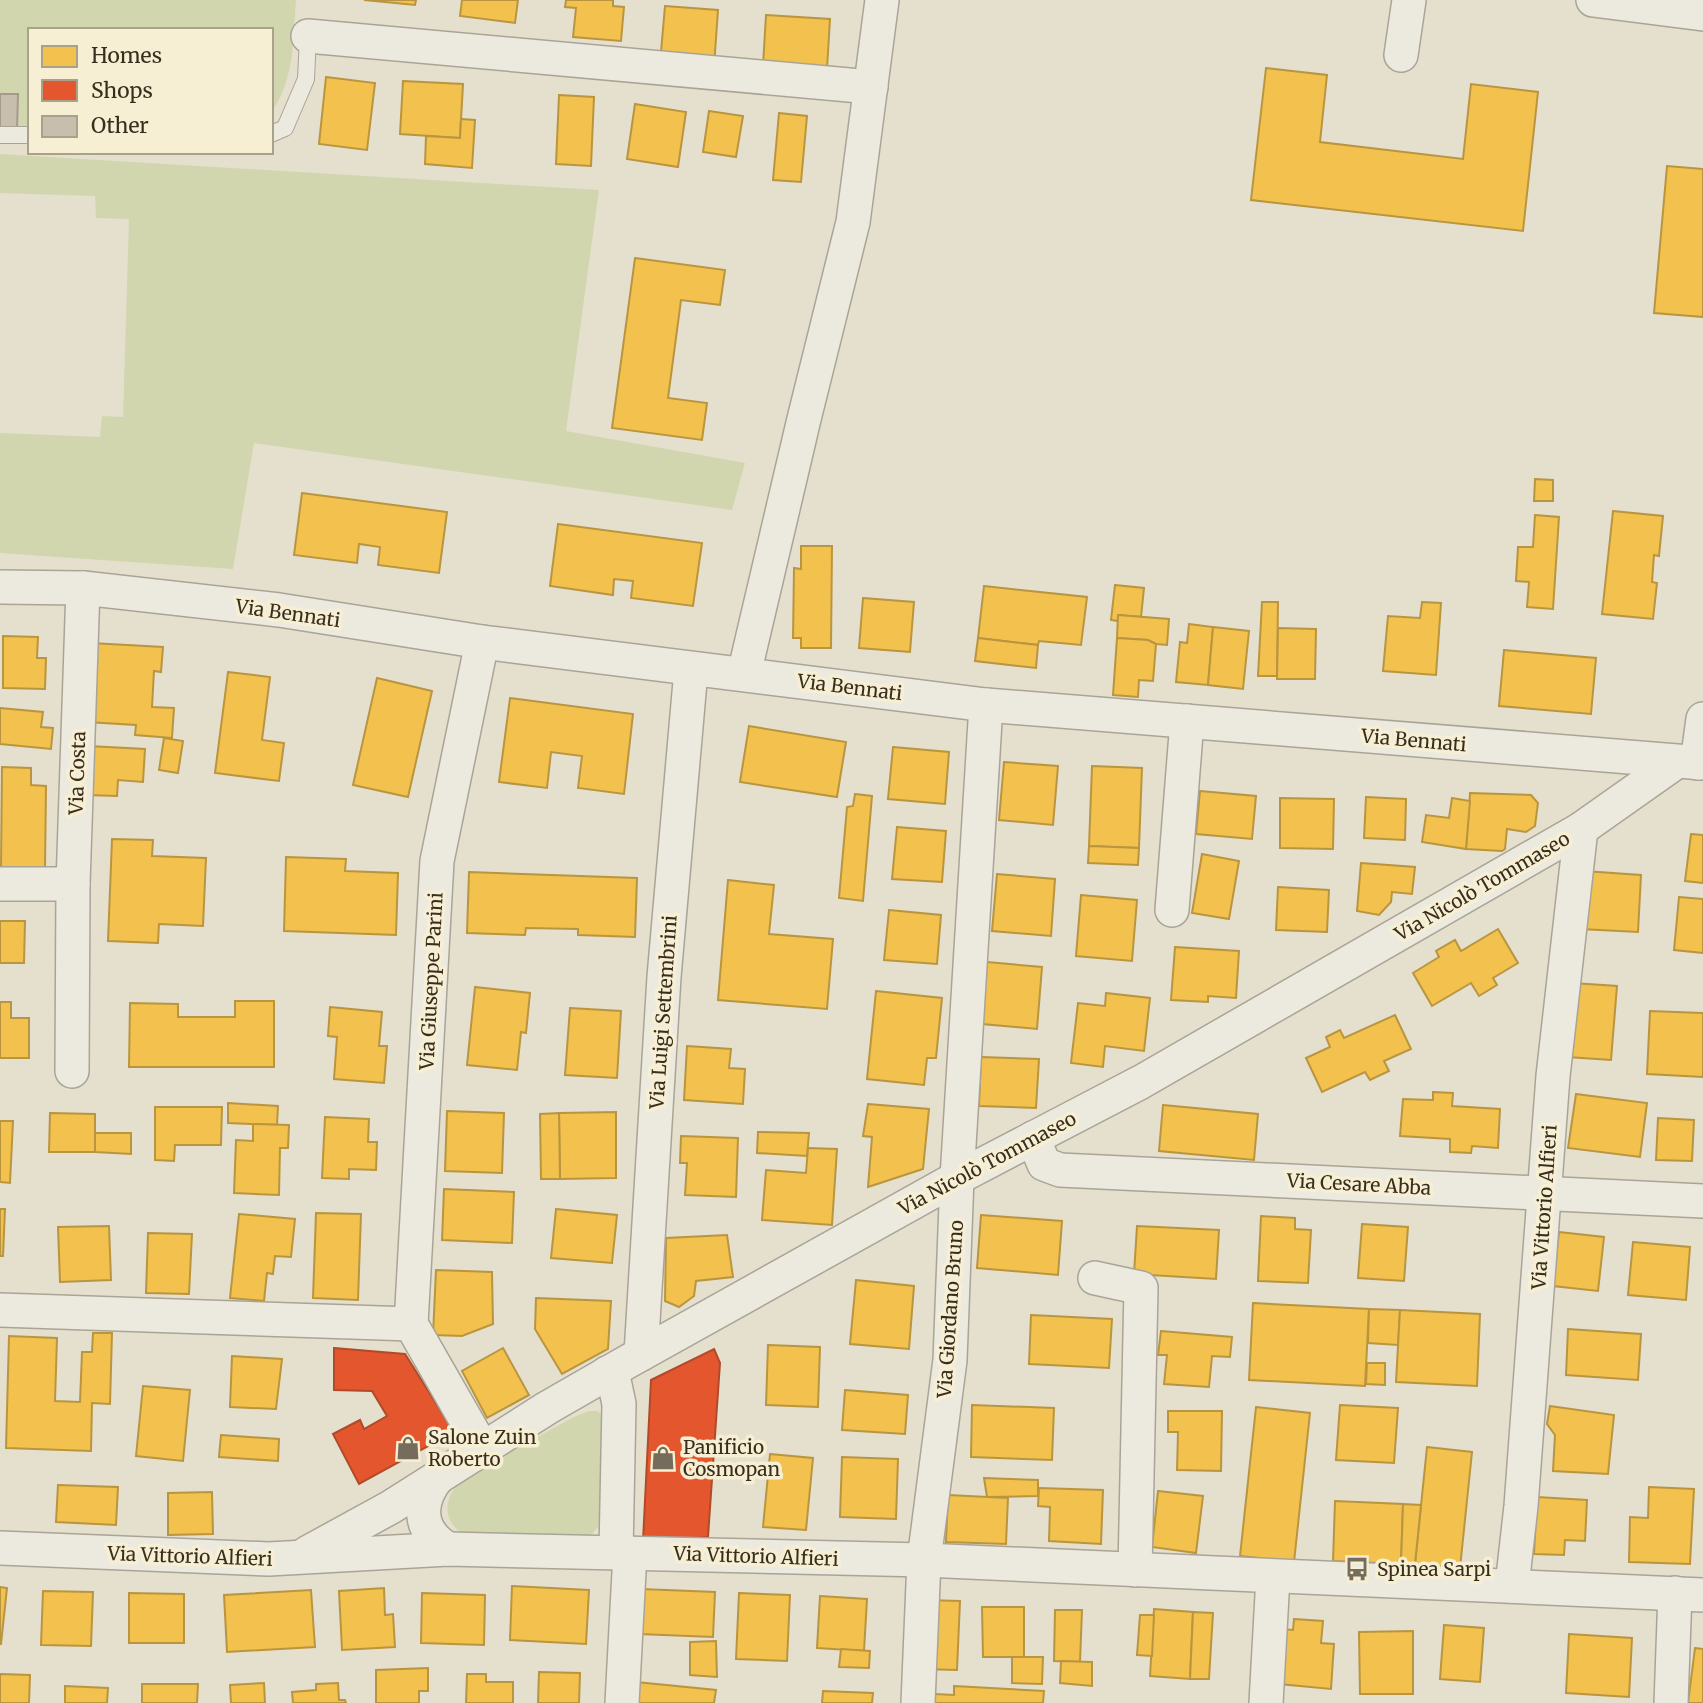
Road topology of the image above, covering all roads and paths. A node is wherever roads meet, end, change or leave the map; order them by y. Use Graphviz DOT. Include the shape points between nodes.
graph roads {
  1 [pos="882,0"];
  2 [pos="1409,0"];
  3 [pos="1593,0"];
  4 [pos="1703,14"];
  5 [pos="308,36"];
  6 [pos="1401,55"];
  7 [pos="871,87"];
  8 [pos="273,133"];
  9 [pos="0,135"];
  10 [pos="28,135"];
  11 [pos="0,587"];
  12 [pos="83,588"];
  13 [pos="482,642"];
  14 [pos="691,670"];
  15 [pos="744,674"];
  16 [pos="985,705"];
  17 [pos="1703,719"];
  18 [pos="1187,721"];
  19 [pos="1692,763"];
  20 [pos="1581,829"];
  21 [pos="0,884"];
  22 [pos="73,884"];
  23 [pos="1172,910"];
  24 [pos="72,1071"];
  25 [pos="1033,1138"];
  26 [pos="957,1178"];
  27 [pos="1545,1194"];
  28 [pos="1703,1201"];
  29 [pos="1095,1278"];
  30 [pos="0,1310"];
  31 [pos="411,1324"];
  32 [pos="641,1354"];
  33 [pos="607,1373"];
  34 [pos="482,1448"];
  35 [pos="438,1477"];
  36 [pos="0,1548"];
  37 [pos="448,1549"];
  38 [pos="623,1553"];
  39 [pos="295,1559"];
  40 [pos="924,1560"];
  41 [pos="1135,1570"];
  42 [pos="1273,1577"];
  43 [pos="1512,1586"];
  44 [pos="1689,1594"];
  45 [pos="622,1703"];
  46 [pos="918,1703"];
  47 [pos="1266,1703"];
  48 [pos="1671,1703"];
  1 -- 7 [label="street"];
  2 -- 6 [label="street"];
  3 -- 4 [label="street"];
  5 -- 7 [label="street"];
  5 -- 8 [label="lane" via="306,79 285,128"];
  7 -- 15 [label="street" via="853,222"];
  9 -- 10 [label="lane"];
  11 -- 12 [label="street, Via Bennati"];
  12 -- 13 [label="street, Via Bennati" via="279,610"];
  12 -- 22 [label="street, Via Costa"];
  13 -- 14 [label="street, Via Bennati"];
  13 -- 31 [label="street, Via Giuseppe Parini" via="437,861"];
  14 -- 15 [label="street, Via Bennati"];
  14 -- 32 [label="street, Via Luigi Settembrini" via="664,977"];
  15 -- 16 [label="street, Via Bennati"];
  16 -- 18 [label="street, Via Bennati"];
  16 -- 26 [label="street, Via Giordano Bruno"];
  17 -- 19 [label="street"];
  18 -- 19 [label="street, Via Bennati"];
  18 -- 23 [label="street"];
  19 -- 20 [label="street, Via Nicolò Tommaseo"];
  20 -- 25 [label="street, Via Nicolò Tommaseo" via="1141,1082"];
  20 -- 27 [label="street, Via Vittorio Alfieri" via="1553,1076"];
  21 -- 22 [label="street"];
  22 -- 24 [label="street, Via Costa"];
  25 -- 26 [label="street, Via Nicolò Tommaseo"];
  25 -- 27 [label="street, Via Cesare Abba" via="1044,1164 1060,1170"];
  26 -- 32 [label="street, Via Nicolò Tommaseo"];
  26 -- 40 [label="street, Via Giordano Bruno" via="950,1360"];
  27 -- 28 [label="street, Via Cesare Abba"];
  27 -- 43 [label="street, Via Vittorio Alfieri"];
  29 -- 41 [label="street" via="1141,1288"];
  30 -- 31 [label="street"];
  31 -- 34 [label="street"];
  32 -- 33 [label="street, Via Nicolò Tommaseo"];
  33 -- 34 [label="street, Via Nicolò Tommaseo"];
  33 -- 38 [label="street" via="619,1404"];
  34 -- 35 [label="street, Via Nicolò Tommaseo"];
  35 -- 37 [label="street" via="424,1499 423,1513 432,1535"];
  35 -- 39 [label="street, Via Nicolò Tommaseo"];
  36 -- 39 [label="street, Via Vittorio Alfieri"];
  37 -- 38 [label="street, Via Vittorio Alfieri"];
  37 -- 39 [label="street, Via Vittorio Alfieri"];
  38 -- 40 [label="street, Via Vittorio Alfieri"];
  38 -- 45 [label="street"];
  40 -- 41 [label="street, Via Vittorio Alfieri"];
  40 -- 46 [label="street, Via Giordano Bruno"];
  41 -- 42 [label="street, Via Vittorio Alfieri"];
  42 -- 43 [label="street, Via Vittorio Alfieri"];
  42 -- 47 [label="street"];
  43 -- 44 [label="street, Via Vittorio Alfieri"];
  44 -- 48 [label="street"];
}
